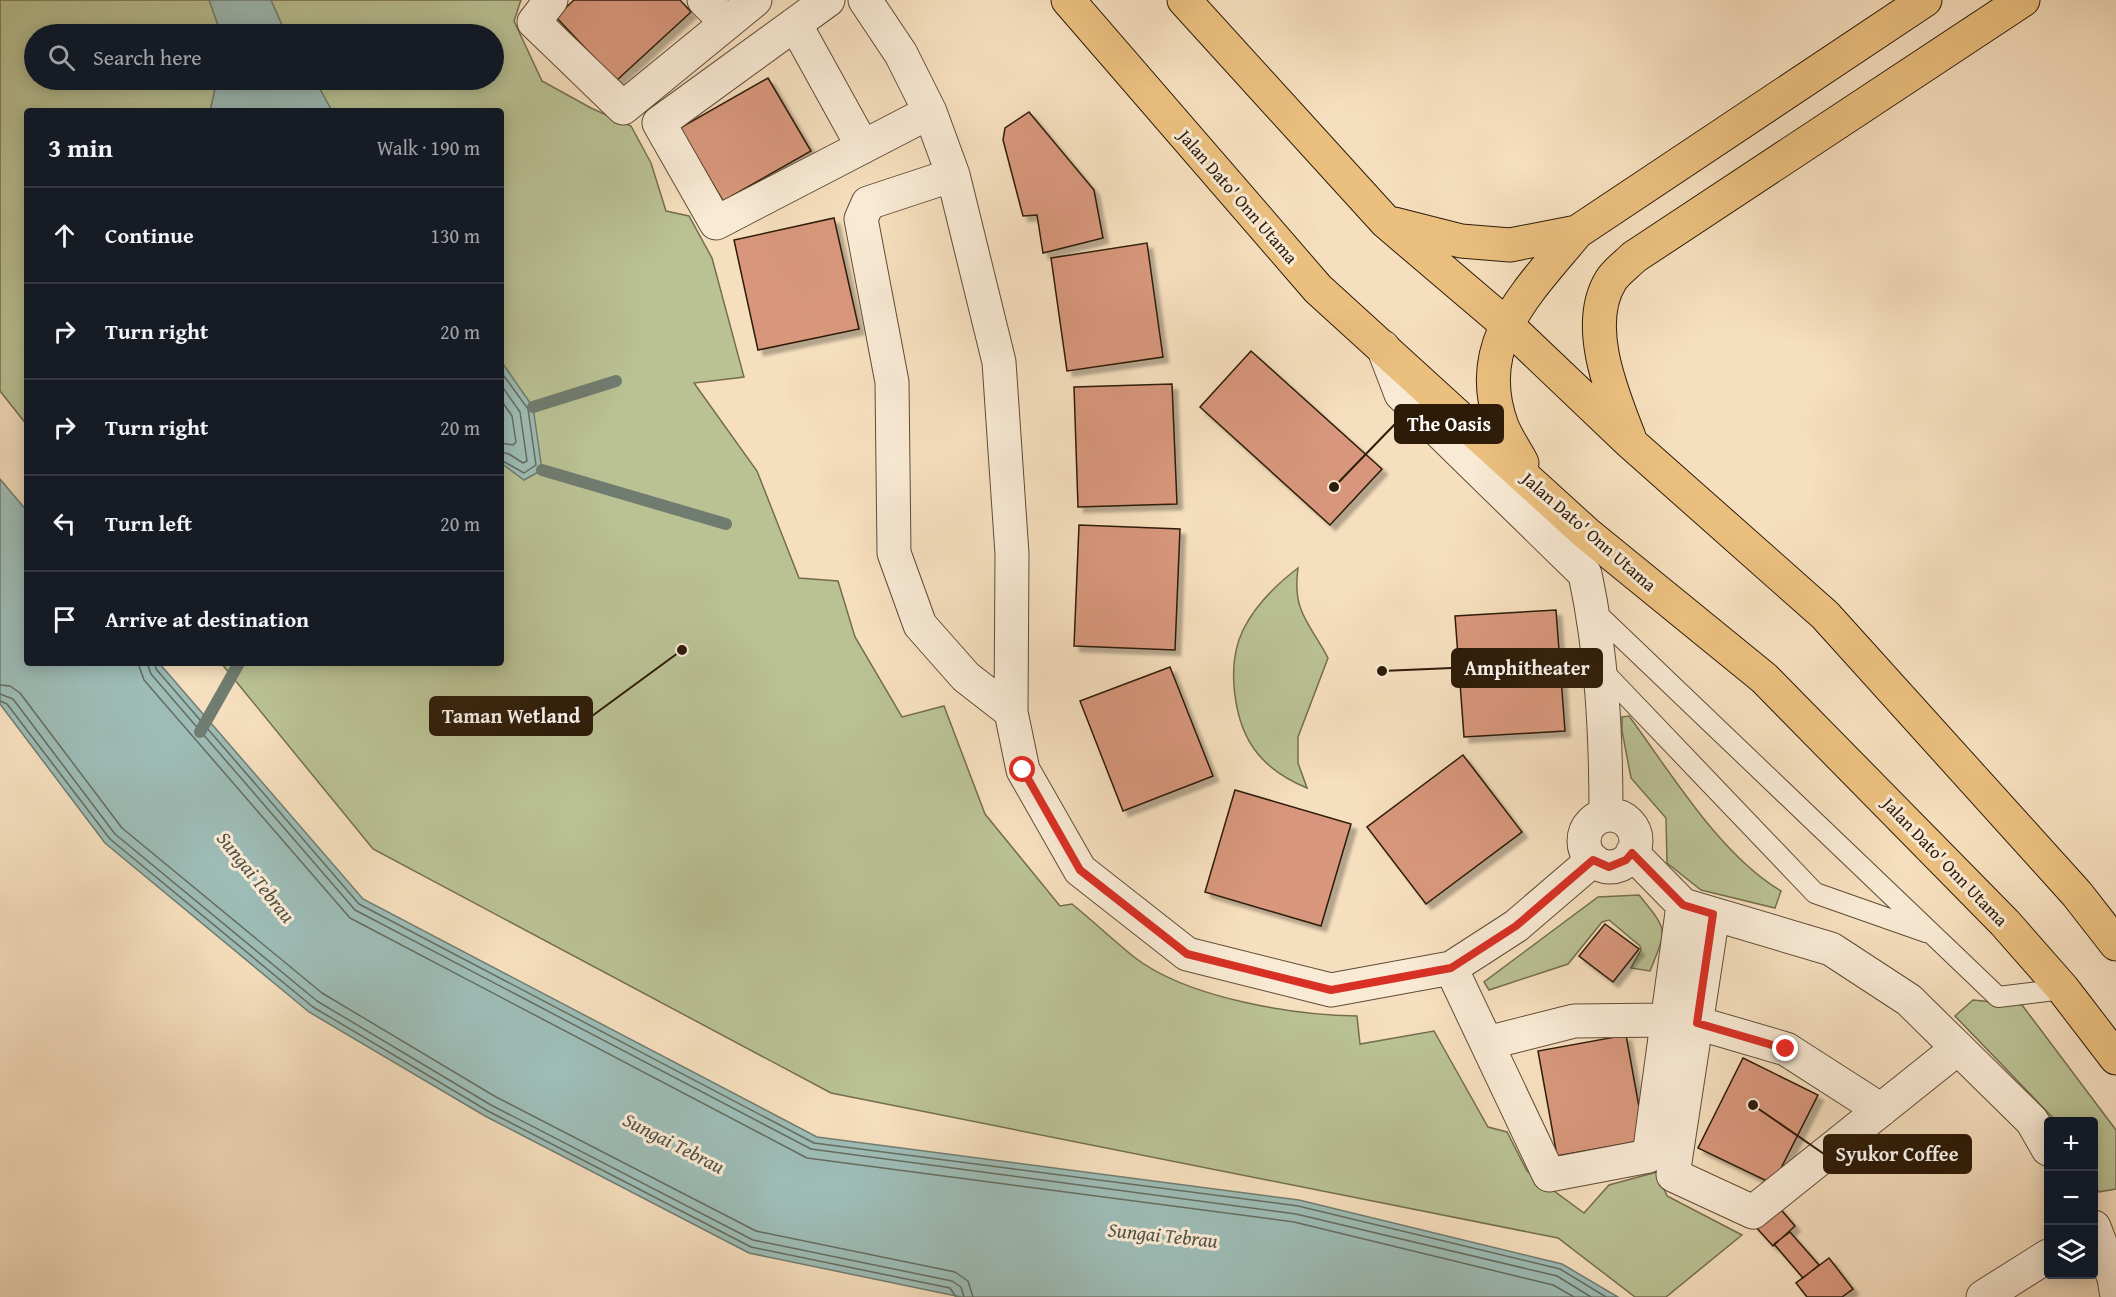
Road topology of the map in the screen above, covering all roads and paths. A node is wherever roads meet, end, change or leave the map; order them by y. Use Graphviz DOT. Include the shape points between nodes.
graph roads {
  1 [pos="552,0"];
  2 [pos="704,0"];
  3 [pos="755,0"];
  4 [pos="828,0"];
  5 [pos="865,0"];
  6 [pos="1068,0"];
  7 [pos="1184,0"];
  8 [pos="1925,0"];
  9 [pos="2023,0"];
  10 [pos="727,23"];
  11 [pos="795,24"];
  12 [pos="930,112"];
  13 [pos="863,147"];
  14 [pos="953,175"];
  15 [pos="1386,222"];
  16 [pos="1577,232"];
  17 [pos="1507,325"];
  18 [pos="1383,347"];
  19 [pos="1632,444"];
  20 [pos="1534,485"];
  21 [pos="1592,609"];
  22 [pos="1599,667"];
  23 [pos="1011,712"];
  24 [pos="1606,815"];
  25 [pos="1632,853"];
  26 [pos="1593,860"];
  27 [pos="1683,905"];
  28 [pos="1713,914"];
  29 [pos="1932,934"];
  30 [pos="2116,944"];
  31 [pos="1451,968"];
  32 [pos="2063,988"];
  33 [pos="1682,1022"];
  34 [pos="1487,1043"];
  35 [pos="1958,1048"];
  36 [pos="2116,1058"];
  37 [pos="1881,1110"];
  38 [pos="2044,1141"];
  39 [pos="2099,1226"];
  40 [pos="2044,1259"];
  41 [pos="2116,1291"];
  42 [pos="1983,1297"];
  1 -- 10 [label="street" via="534,22 623,108"];
  2 -- 10 [label="street"];
  3 -- 10 [label="street"];
  4 -- 11 [label="street"];
  5 -- 12 [label="street" via="901,54"];
  6 -- 18 [label="main road, Jalan Dato' Onn Utama" via="1318,289"];
  7 -- 15 [label="main road"];
  8 -- 16 [label="main road"];
  9 -- 19 [label="main road" via="1634,257 1611,280 1600,312 1600,350"];
  11 -- 13 [label="street"];
  11 -- 13 [label="street" via="659,123 716,223"];
  12 -- 13 [label="street"];
  12 -- 14 [label="street"];
  14 -- 23 [label="street" via="999,362 1012,554"];
  14 -- 23 [label="street" via="868,203 861,219 892,382 894,554 920,625 966,677"];
  15 -- 16 [label="main road" via="1461,241 1510,245"];
  15 -- 17 [label="main road"];
  16 -- 17 [label="main road"];
  17 -- 19 [label="main road"];
  17 -- 20 [label="main road" via="1496,347 1491,375 1494,396 1503,427"];
  18 -- 20 [label="main road, Jalan Dato' Onn Utama"];
  18 -- 21 [label="street" via="1401,394 1585,574"];
  19 -- 30 [label="main road" via="1825,615 2077,894"];
  20 -- 32 [label="main road, Jalan Dato' Onn Utama" via="1586,533 1764,678 2005,923"];
  21 -- 22 [label="street"];
  21 -- 29 [label="lane"];
  22 -- 24 [label="street" via="1606,732"];
  22 -- 29 [label="lane" via="1815,893"];
  23 -- 31 [label="street" via="1023,770 1080,870 1187,954 1331,990"];
  24 -- 25 [label="street" via="1622,818 1633,830"];
  24 -- 26 [label="street" via="1591,823 1584,838 1587,854"];
  25 -- 26 [label="street" via="1609,867"];
  25 -- 27 [label="street"];
  26 -- 31 [label="street" via="1516,926"];
  27 -- 28 [label="street"];
  27 -- 33 [label="street"];
  28 -- 33 [label="street"];
  28 -- 35 [label="street" via="1831,949 1909,1000"];
  29 -- 32 [label="lane" via="1998,997"];
  31 -- 34 [label="street"];
  32 -- 36 [label="main road, Jalan Dato' Onn Utama"];
  33 -- 34 [label="street" via="1574,1021"];
  33 -- 34 [label="street" via="1649,1156 1549,1174"];
  33 -- 37 [label="street" via="1786,1049"];
  33 -- 37 [label="street" via="1673,1176 1753,1212"];
  35 -- 37 [label="street"];
  35 -- 38 [label="street" via="2032,1121"];
  39 -- 41 [label="street"];
  40 -- 42 [label="street"];
}
